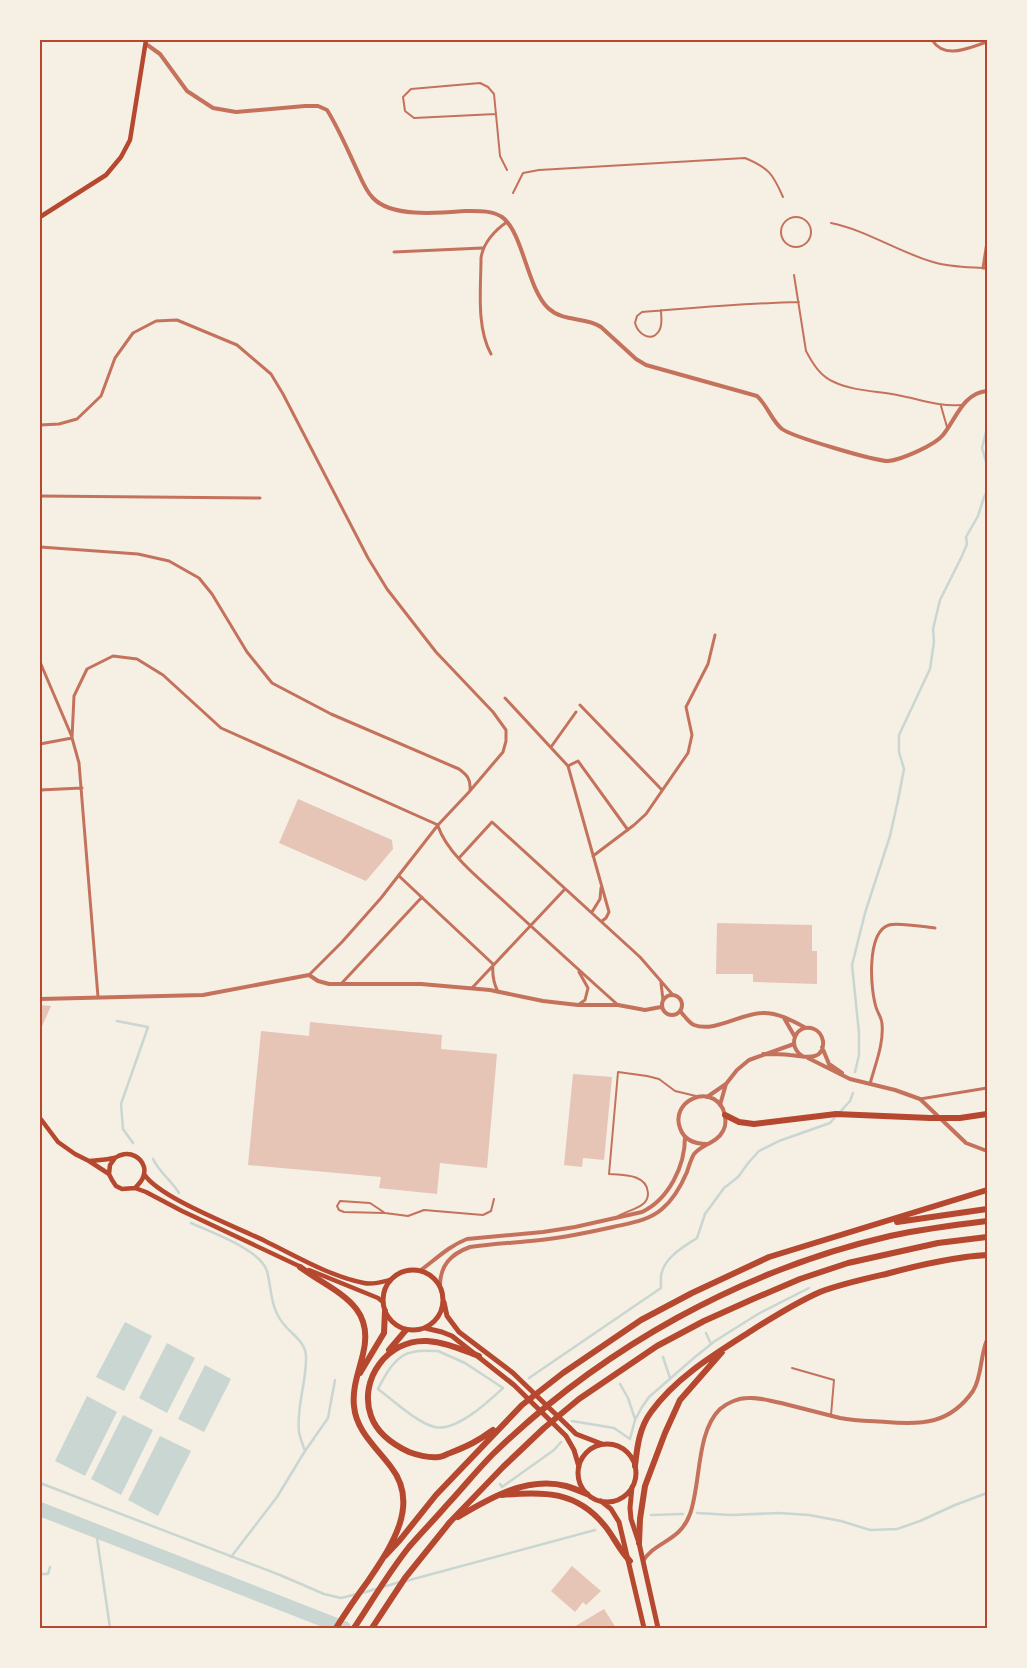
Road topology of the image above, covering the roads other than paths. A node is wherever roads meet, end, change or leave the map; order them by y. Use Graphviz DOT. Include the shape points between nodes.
graph roads {
  1 [pos="932,40"];
  2 [pos="146,42"];
  3 [pos="987,42"];
  4 [pos="496,114"];
  5 [pos="507,170"];
  6 [pos="513,192"];
  7 [pos="783,197"];
  8 [pos="40,217"];
  9 [pos="507,222"];
  10 [pos="831,223"];
  11 [pos="783,238"];
  12 [pos="987,242"];
  13 [pos="482,248"];
  14 [pos="394,252"];
  15 [pos="985,268"];
  16 [pos="794,275"];
  17 [pos="799,302"];
  18 [pos="661,310"];
  19 [pos="491,354"];
  20 [pos="987,391"];
  21 [pos="962,405"];
  22 [pos="941,406"];
  23 [pos="40,425"];
  24 [pos="948,428"];
  25 [pos="40,496"];
  26 [pos="260,498"];
  27 [pos="40,547"];
  28 [pos="715,635"];
  29 [pos="40,662"];
  30 [pos="505,698"];
  31 [pos="580,705"];
  32 [pos="576,712"];
  33 [pos="72,738"];
  34 [pos="40,744"];
  35 [pos="551,747"];
  36 [pos="568,766"];
  37 [pos="82,788"];
  38 [pos="40,790"];
  39 [pos="662,790"];
  40 [pos="470,792"];
  41 [pos="438,826"];
  42 [pos="628,830"];
  43 [pos="593,856"];
  44 [pos="458,858"];
  45 [pos="399,876"];
  46 [pos="601,885"];
  47 [pos="565,889"];
  48 [pos="422,897"];
  49 [pos="592,912"];
  50 [pos="602,920"];
  51 [pos="531,926"];
  52 [pos="935,928"];
  53 [pos="493,964"];
  54 [pos="575,968"];
  55 [pos="309,975"];
  56 [pos="661,982"];
  57 [pos="341,984"];
  58 [pos="472,988"];
  59 [pos="498,992"];
  60 [pos="673,995"];
  61 [pos="98,997"];
  62 [pos="40,999"];
  63 [pos="662,1000"];
  64 [pos="578,1005"];
  65 [pos="618,1005"];
  66 [pos="661,1007"];
  67 [pos="680,1011"];
  68 [pos="784,1018"];
  69 [pos="806,1028"];
  70 [pos="795,1037"];
  71 [pos="794,1044"];
  72 [pos="822,1047"];
  73 [pos="763,1054"];
  74 [pos="806,1057"];
  75 [pos="850,1079"];
  76 [pos="726,1084"];
  77 [pos="870,1084"];
  78 [pos="987,1088"];
  79 [pos="698,1096"];
  80 [pos="706,1096"];
  81 [pos="920,1099"];
  82 [pos="720,1105"];
  83 [pos="987,1114"];
  84 [pos="725,1115"];
  85 [pos="40,1118"];
  86 [pos="684,1137"];
  87 [pos="707,1144"];
  88 [pos="987,1151"];
  89 [pos="115,1158"];
  90 [pos="90,1161"];
  91 [pos="110,1174"];
  92 [pos="144,1174"];
  93 [pos="135,1188"];
  94 [pos="987,1190"];
  95 [pos="494,1199"];
  96 [pos="987,1209"];
  97 [pos="385,1213"];
  98 [pos="611,1220"];
  99 [pos="987,1221"];
  100 [pos="860,1229"];
  101 [pos="987,1237"];
  102 [pos="987,1255"];
  103 [pos="300,1267"];
  104 [pos="421,1270"];
  105 [pos="390,1280"];
  106 [pos="440,1286"];
  107 [pos="383,1302"];
  108 [pos="444,1302"];
  109 [pos="385,1311"];
  110 [pos="425,1328"];
  111 [pos="406,1330"];
  112 [pos="987,1340"];
  113 [pos="726,1347"];
  114 [pos="479,1356"];
  115 [pos="381,1360"];
  116 [pos="792,1368"];
  117 [pos="357,1378"];
  118 [pos="830,1416"];
  119 [pos="504,1422"];
  120 [pos="602,1444"];
  121 [pos="635,1466"];
  122 [pos="578,1467"];
  123 [pos="632,1486"];
  124 [pos="502,1494"];
  125 [pos="588,1494"];
  126 [pos="601,1501"];
  127 [pos="450,1522"];
  128 [pos="639,1542"];
  129 [pos="385,1556"];
  130 [pos="630,1561"];
  131 [pos="643,1561"];
  132 [pos="336,1628"];
  133 [pos="354,1628"];
  134 [pos="372,1628"];
  135 [pos="644,1628"];
  136 [pos="658,1628"];
  1 -- 3 [label="street" via="945,51 959,51"];
  2 -- 8 [label="main road" via="130,140 121,157 106,175"];
  2 -- 9 [label="street" via="160,54 187,91 213,108 236,112 318,106 327,110 363,182 378,203 418,213 487,211"];
  4 -- 4 [label="lane" via="494,94 480,84 411,89 403,96 405,111 414,118"];
  4 -- 5 [label="lane" via="500,156"];
  6 -- 7 [label="lane" via="523,173 539,170 745,158 763,165 776,181"];
  9 -- 13 [label="street"];
  9 -- 24 [label="street" via="537,291 548,308 561,316 601,326 636,359 646,364 757,396 777,424 788,433 887,461 936,441"];
  10 -- 15 [label="lane" via="933,262"];
  11 -- 11 [label="lane" via="792,246 801,246 811,236 810,226 803,218 789,219 783,225"];
  12 -- 15 [label="street"];
  13 -- 14 [label="street"];
  13 -- 19 [label="street" via="482,331"];
  16 -- 17 [label="lane"];
  17 -- 18 [label="lane"];
  17 -- 22 [label="lane" via="806,351 812,363 832,382"];
  18 -- 18 [label="lane" via="642,312 638,316 635,323 640,334 652,336 659,332"];
  20 -- 21 [label="street" via="972,396"];
  21 -- 22 [label="lane"];
  21 -- 24 [label="street"];
  22 -- 24 [label="lane"];
  23 -- 40 [label="street" via="77,419 101,396 115,358 134,333 156,321 177,320 237,345 271,374 387,589 436,652 506,730 503,752"];
  25 -- 26 [label="street"];
  27 -- 40 [label="street" via="138,554 169,561 199,578 247,652 272,683 331,714 459,769 468,776"];
  28 -- 39 [label="street" via="708,664 686,707 692,735 688,753"];
  29 -- 33 [label="street"];
  30 -- 35 [label="street"];
  31 -- 39 [label="street"];
  32 -- 35 [label="street"];
  33 -- 34 [label="street"];
  33 -- 37 [label="street" via="80,763"];
  33 -- 41 [label="street" via="74,696 87,669 113,656 137,659 162,675 221,728"];
  35 -- 36 [label="street"];
  36 -- 42 [label="street" via="578,761"];
  36 -- 43 [label="street"];
  37 -- 38 [label="street"];
  37 -- 61 [label="street"];
  39 -- 42 [label="street" via="646,814"];
  40 -- 41 [label="street"];
  41 -- 44 [label="street"];
  41 -- 45 [label="street"];
  42 -- 43 [label="street"];
  43 -- 46 [label="street"];
  44 -- 47 [label="street" via="492,822"];
  44 -- 51 [label="street"];
  45 -- 48 [label="street"];
  45 -- 55 [label="street"];
  46 -- 49 [label="street" via="600,899"];
  46 -- 50 [label="street" via="609,912"];
  47 -- 49 [label="street"];
  47 -- 51 [label="street"];
  48 -- 53 [label="street"];
  48 -- 57 [label="street"];
  49 -- 50 [label="street"];
  50 -- 56 [label="street"];
  51 -- 53 [label="street"];
  51 -- 54 [label="street"];
  52 -- 77 [label="street" via="890,924 877,936 871,975 882,1030"];
  53 -- 58 [label="street"];
  53 -- 59 [label="street" via="492,976"];
  54 -- 64 [label="street" via="588,988 584,1000"];
  54 -- 65 [label="street"];
  55 -- 57 [label="street" via="318,981"];
  55 -- 61 [label="street" via="203,995"];
  56 -- 60 [label="street"];
  56 -- 63 [label="street"];
  57 -- 58 [label="street"];
  58 -- 59 [label="street"];
  59 -- 64 [label="street"];
  60 -- 63 [label="street"];
  60 -- 67 [label="street" via="681,1001"];
  61 -- 62 [label="street"];
  63 -- 66 [label="street"];
  64 -- 65 [label="street"];
  65 -- 66 [label="street" via="645,1010"];
  66 -- 67 [label="street" via="671,1016"];
  67 -- 68 [label="street" via="694,1025 725,1024 744,1015 764,1012"];
  68 -- 69 [label="street"];
  68 -- 70 [label="street"];
  69 -- 70 [label="street"];
  69 -- 72 [label="street" via="820,1033"];
  70 -- 71 [label="street"];
  71 -- 73 [label="street"];
  71 -- 74 [label="street" via="796,1051"];
  72 -- 74 [label="street" via="817,1055"];
  72 -- 75 [label="street" via="830,1064"];
  73 -- 74 [label="street"];
  73 -- 76 [label="street" via="749,1060"];
  74 -- 75 [label="street"];
  75 -- 77 [label="street"];
  76 -- 80 [label="street"];
  76 -- 82 [label="street"];
  77 -- 81 [label="street"];
  78 -- 81 [label="street"];
  79 -- 80 [label="street"];
  79 -- 86 [label="street" via="686,1102 679,1114 678,1122"];
  79 -- 98 [label="lane" via="675,1091 659,1079 618,1072 609,1174 641,1180 648,1195 642,1205"];
  80 -- 82 [label="street"];
  81 -- 88 [label="street" via="966,1143"];
  82 -- 84 [label="street"];
  83 -- 84 [label="highway" via="960,1118 836,1114 754,1124 739,1122"];
  84 -- 87 [label="street" via="726,1125 722,1133"];
  85 -- 90 [label="main road" via="58,1142"];
  86 -- 87 [label="street" via="691,1142"];
  86 -- 98 [label="street" via="684,1154 668,1190 652,1207"];
  87 -- 106 [label="street" via="694,1154 682,1186 654,1215 575,1235 470,1247 455,1253 445,1263"];
  89 -- 90 [label="main road"];
  89 -- 91 [label="main road" via="110,1165"];
  89 -- 92 [label="main road" via="134,1155 140,1159"];
  90 -- 91 [label="main road"];
  91 -- 93 [label="main road" via="116,1186"];
  92 -- 93 [label="main road" via="142,1182"];
  92 -- 105 [label="main road" via="157,1187 186,1204 317,1266 367,1284"];
  93 -- 103 [label="main road"];
  94 -- 100 [label="highway"];
  95 -- 97 [label="lane" via="491,1211 483,1216 424,1210 408,1216"];
  96 -- 100 [label="highway"];
  97 -- 97 [label="lane" via="370,1203 340,1201 337,1206 341,1211"];
  98 -- 104 [label="street" via="544,1232 467,1240 444,1251"];
  99 -- 133 [label="highway" via="890,1236 795,1265 747,1283 652,1332 571,1387 492,1455 409,1547"];
  100 -- 119 [label="highway" via="769,1257 641,1320 563,1373"];
  101 -- 127 [label="highway" via="938,1243 848,1263 800,1279 704,1321 657,1346 579,1399 503,1466"];
  102 -- 113 [label="highway" via="918,1266 822,1292 796,1303"];
  103 -- 107 [label="main road"];
  103 -- 117 [label="highway" via="344,1295 359,1312 366,1330 366,1341"];
  104 -- 105 [label="main road" via="404,1271"];
  104 -- 106 [label="main road"];
  105 -- 107 [label="main road"];
  106 -- 108 [label="main road"];
  107 -- 109 [label="main road"];
  108 -- 110 [label="main road" via="438,1318"];
  108 -- 120 [label="main road" via="447,1316 460,1332 513,1373 576,1434"];
  109 -- 111 [label="main road" via="390,1320"];
  109 -- 117 [label="highway" via="384,1333"];
  110 -- 111 [label="main road"];
  110 -- 114 [label="main road" via="452,1336"];
  111 -- 115 [label="highway"];
  112 -- 118 [label="street" via="974,1390 959,1407 937,1421 915,1424"];
  113 -- 121 [label="highway" via="688,1374 650,1413 638,1442"];
  113 -- 128 [label="highway" via="680,1400 665,1433 645,1486"];
  114 -- 115 [label="highway" via="441,1343 416,1341 396,1348"];
  114 -- 122 [label="main road" via="523,1392 566,1436"];
  115 -- 119 [label="highway" via="367,1390 371,1416 380,1431 398,1447 416,1454 439,1457 473,1445"];
  116 -- 118 [label="lane" via="834,1380"];
  117 -- 129 [label="highway" via="354,1407 359,1424 395,1472 404,1499 399,1529"];
  118 -- 131 [label="street" via="761,1398 732,1401 720,1409 712,1420 704,1443 690,1514 682,1530 651,1551"];
  119 -- 129 [label="highway"];
  120 -- 121 [label="main road" via="619,1446 632,1458"];
  120 -- 122 [label="main road" via="587,1452"];
  121 -- 123 [label="main road"];
  122 -- 125 [label="main road" via="578,1477"];
  123 -- 126 [label="main road" via="619,1499"];
  123 -- 128 [label="main road" via="631,1519"];
  124 -- 125 [label="highway" via="521,1486 552,1484"];
  124 -- 127 [label="highway"];
  124 -- 130 [label="highway" via="551,1494 580,1504 606,1527 620,1552"];
  125 -- 126 [label="main road"];
  126 -- 130 [label="main road" via="619,1522"];
  127 -- 134 [label="highway" via="405,1578"];
  128 -- 131 [label="main road"];
  129 -- 132 [label="highway"];
  130 -- 135 [label="main road"];
  131 -- 136 [label="main road"];
}
